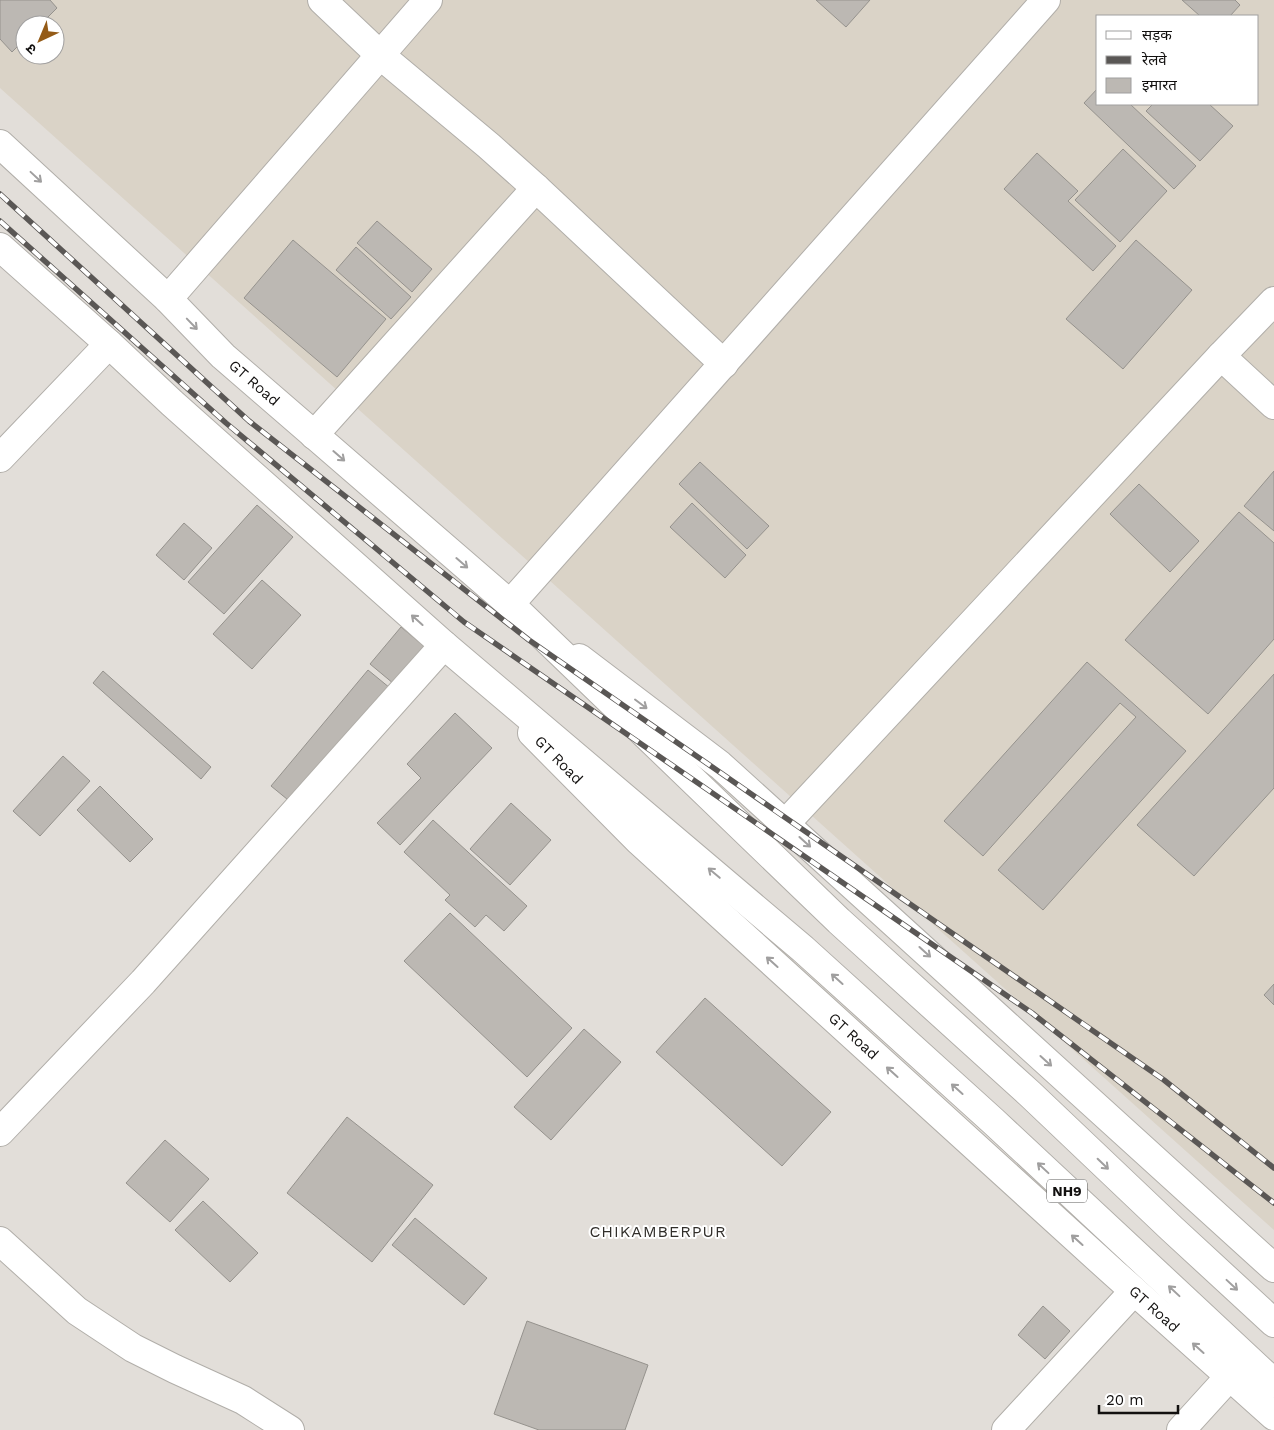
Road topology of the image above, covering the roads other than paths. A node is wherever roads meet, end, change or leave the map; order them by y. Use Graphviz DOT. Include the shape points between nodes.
graph roads {
  1 [pos="322,0"];
  2 [pos="428,0"];
  3 [pos="1046,0"];
  4 [pos="380,55"];
  5 [pos="0,144"];
  6 [pos="536,188"];
  7 [pos="0,247"];
  8 [pos="168,299"];
  9 [pos="1274,301"];
  10 [pos="110,344"];
  11 [pos="1220,356"];
  12 [pos="724,364"];
  13 [pos="1274,405"];
  14 [pos="314,435"];
  15 [pos="0,458"];
  16 [pos="514,608"];
  17 [pos="444,645"];
  18 [pos="785,824"];
  19 [pos="0,1132"];
  20 [pos="0,1241"];
  21 [pos="1274,1268"];
  22 [pos="1134,1291"];
  23 [pos="1274,1323"];
  24 [pos="1230,1376"];
  25 [pos="1274,1383"];
  26 [pos="1274,1416"];
  27 [pos="290,1430"];
  28 [pos="1006,1430"];
  29 [pos="1181,1430"];
  1 -- 4 [label="main road"];
  2 -- 4 [label="main road"];
  3 -- 12 [label="main road"];
  4 -- 6 [label="main road"];
  4 -- 8 [label="main road"];
  5 -- 8 [label="main road, GT Road, one-way"];
  6 -- 12 [label="main road"];
  6 -- 14 [label="main road"];
  7 -- 10 [label="main road, GT Road"];
  8 -- 14 [label="main road, GT Road, one-way" via="223,356"];
  9 -- 11 [label="main road"];
  10 -- 15 [label="main road"];
  17 -- 10 [label="main road, GT Road, one-way"];
  11 -- 13 [label="main road"];
  11 -- 18 [label="main road"];
  12 -- 16 [label="main road"];
  14 -- 16 [label="main road, GT Road, one-way"];
  16 -- 18 [label="main road, GT Road, one-way" via="720,765"];
  16 -- 23 [label="main road, GT Road, one-way" via="839,921 1030,1094"];
  17 -- 19 [label="main road" via="143,982"];
  22 -- 17 [label="main road, GT Road, one-way" via="639,841"];
  25 -- 17 [label="main road, GT Road / NH9, one-way" via="803,948"];
  18 -- 21 [label="main road, GT Road, one-way"];
  20 -- 27 [label="main road" via="77,1311 133,1348 244,1400"];
  24 -- 22 [label="main road, GT Road, one-way"];
  22 -- 28 [label="main road"];
  24 -- 26 [label="main road, GT Road"];
  24 -- 29 [label="main road"];
}
